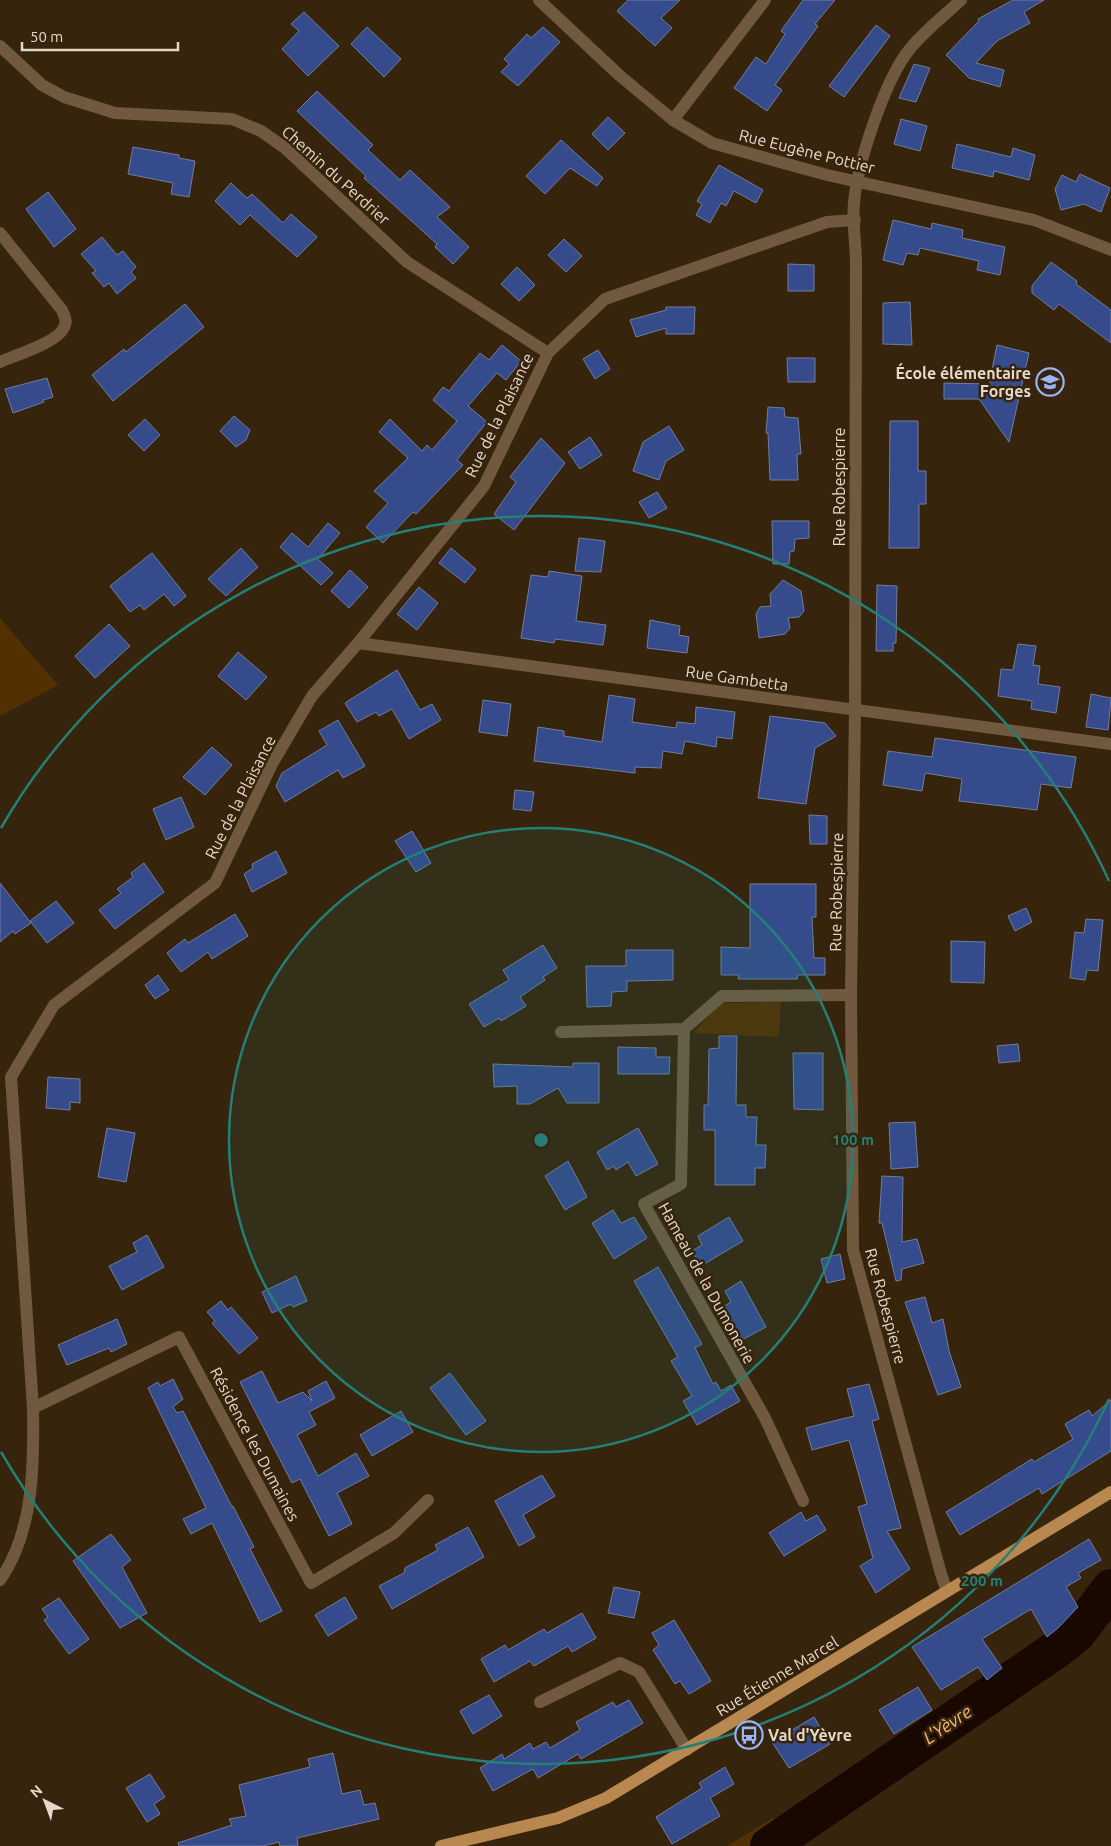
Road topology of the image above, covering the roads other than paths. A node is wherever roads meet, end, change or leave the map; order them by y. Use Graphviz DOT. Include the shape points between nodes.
graph roads {
  1 [pos="539,0"];
  2 [pos="765,0"];
  3 [pos="961,0"];
  4 [pos="0,46"];
  5 [pos="672,120"];
  6 [pos="857,181"];
  7 [pos="855,220"];
  8 [pos="0,233"];
  9 [pos="1111,250"];
  10 [pos="548,353"];
  11 [pos="0,362"];
  12 [pos="358,643"];
  13 [pos="855,710"];
  14 [pos="1111,744"];
  15 [pos="851,995"];
  16 [pos="684,1029"];
  17 [pos="561,1032"];
  18 [pos="33,1408"];
  19 [pos="1111,1492"];
  20 [pos="428,1500"];
  21 [pos="803,1501"];
  22 [pos="0,1580"];
  23 [pos="947,1591"];
  24 [pos="540,1702"];
  25 [pos="687,1750"];
  26 [pos="441,1846"];
  1 -- 5 [label="street, Rue Eugène Pottier"];
  2 -- 5 [label="street"];
  3 -- 6 [label="street, Rue Robespierre" via="909,49 893,76"];
  4 -- 10 [label="street, Chemin du Perdrier" via="42,85 64,97 115,113 232,119 261,131 285,148 407,262"];
  5 -- 6 [label="street, Rue Eugène Pottier" via="712,142"];
  6 -- 7 [label="street, Rue Robespierre"];
  6 -- 9 [label="street, Rue Eugène Pottier" via="1034,220"];
  7 -- 10 [label="street, Rue de la Plaisance" via="827,222 605,300"];
  7 -- 13 [label="street, Rue Robespierre"];
  8 -- 11 [label="street" via="66,318 65,326 54,339"];
  10 -- 12 [label="street, Rue de la Plaisance" via="484,486"];
  12 -- 13 [label="street, Rue Gambetta"];
  12 -- 18 [label="street, Rue de la Plaisance" via="312,696 272,764 215,883 54,1005 11,1077"];
  13 -- 14 [label="street, Rue Gambetta"];
  13 -- 15 [label="street, Rue Robespierre"];
  15 -- 16 [label="street" via="722,996"];
  15 -- 23 [label="street, Rue Robespierre" via="853,1250"];
  16 -- 17 [label="street"];
  16 -- 21 [label="street, Hameau de la Dumonerie" via="681,1184 644,1204 765,1418"];
  18 -- 20 [label="street, Résidence les Dumaines" via="179,1337 311,1583 394,1533"];
  18 -- 22 [label="street, Rue de la Plaisance" via="34,1453 27,1514 9,1567"];
  19 -- 23 [label="main road, Rue Étienne Marcel"];
  23 -- 25 [label="main road, Rue Étienne Marcel"];
  24 -- 25 [label="street" via="620,1663 639,1672"];
  25 -- 26 [label="main road, Rue Étienne Marcel" via="606,1798 575,1812"];
}
